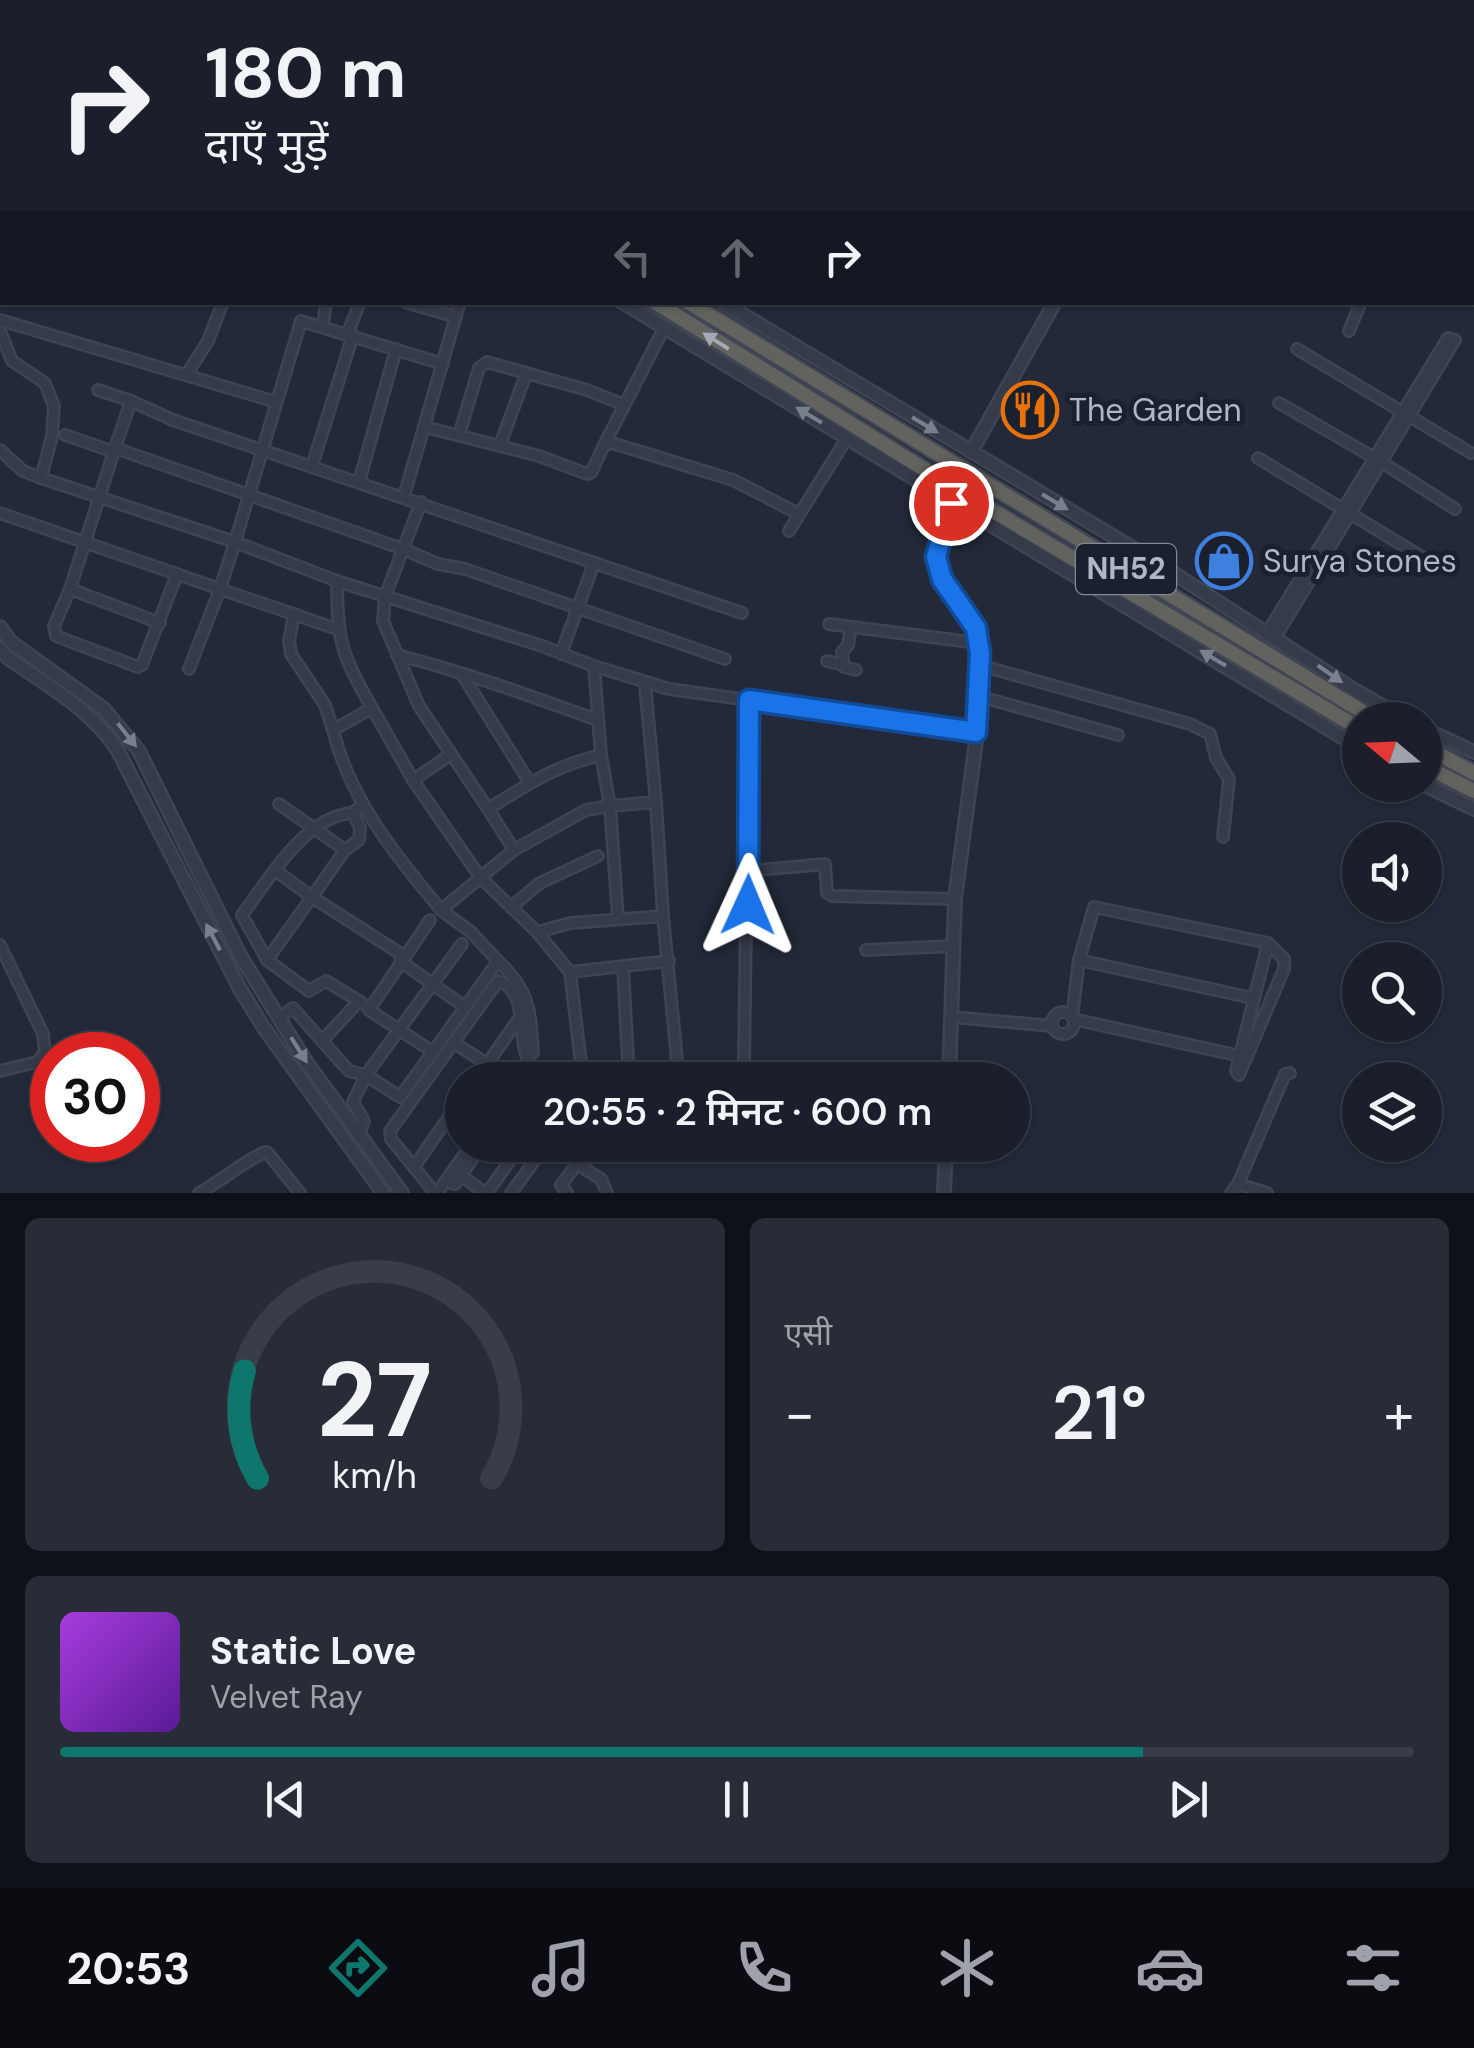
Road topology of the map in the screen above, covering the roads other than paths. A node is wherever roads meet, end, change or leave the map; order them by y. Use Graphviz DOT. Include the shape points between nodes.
graph roads {
  1 [pos="223,305"];
  2 [pos="325,305"];
  3 [pos="359,305"];
  4 [pos="415,305"];
  5 [pos="459,305"];
  6 [pos="627,305"];
  7 [pos="660,305"];
  8 [pos="692,305"];
  9 [pos="727,305"];
  10 [pos="1054,305"];
  11 [pos="1360,305"];
  12 [pos="456,317"];
  13 [pos="0,320"];
  14 [pos="322,325"];
  15 [pos="664,328"];
  16 [pos="0,331"];
  17 [pos="1349,331"];
  18 [pos="350,334"];
  19 [pos="396,349"];
  20 [pos="1297,349"];
  21 [pos="444,364"];
  22 [pos="187,374"];
  23 [pos="526,374"];
  24 [pos="98,390"];
  25 [pos="131,401"];
  26 [pos="276,402"];
  27 [pos="1279,403"];
  28 [pos="622,404"];
  29 [pos="1406,414"];
  30 [pos="425,427"];
  31 [pos="459,434"];
  32 [pos="65,435"];
  33 [pos="847,438"];
  34 [pos="500,445"];
  35 [pos="604,445"];
  36 [pos="0,450"];
  37 [pos="114,450"];
  38 [pos="262,450"];
  39 [pos="971,452"];
  40 [pos="1471,453"];
  41 [pos="1258,458"];
  42 [pos="1378,460"];
  43 [pos="312,466"];
  44 [pos="41,478"];
  45 [pos="359,482"];
  46 [pos="250,494"];
  47 [pos="404,496"];
  48 [pos="99,498"];
  49 [pos="421,502"];
  50 [pos="951,503"];
  51 [pos="1455,508"];
  52 [pos="1347,512"];
  53 [pos="0,513"];
  54 [pos="800,514"];
  55 [pos="789,530"];
  56 [pos="86,542"];
  57 [pos="235,542"];
  58 [pos="403,548"];
  59 [pos="1432,562"];
  60 [pos="594,563"];
  61 [pos="177,574"];
  62 [pos="337,581"];
  63 [pos="70,589"];
  64 [pos="220,589"];
  65 [pos="385,597"];
  66 [pos="580,607"];
  67 [pos="742,612"];
  68 [pos="294,614"];
  69 [pos="160,623"];
  70 [pos="829,624"];
  71 [pos="0,627"];
  72 [pos="851,627"];
  73 [pos="337,629"];
  74 [pos="1271,636"];
  75 [pos="978,644"];
  76 [pos="0,648"];
  77 [pos="561,654"];
  78 [pos="396,656"];
  79 [pos="726,659"];
  80 [pos="827,661"];
  81 [pos="844,664"];
  82 [pos="979,665"];
  83 [pos="594,666"];
  84 [pos="189,669"];
  85 [pos="856,670"];
  86 [pos="463,676"];
  87 [pos="645,684"];
  88 [pos="978,696"];
  89 [pos="749,700"];
  90 [pos="372,708"];
  91 [pos="1339,709"];
  92 [pos="1342,709"];
  93 [pos="1342,710"];
  94 [pos="1342,712"];
  95 [pos="1342,715"];
  96 [pos="597,720"];
  97 [pos="333,730"];
  98 [pos="976,732"];
  99 [pos="1118,734"];
  100 [pos="1442,736"];
  101 [pos="1474,752"];
  102 [pos="450,755"];
  103 [pos="601,755"];
  104 [pos="1442,756"];
  105 [pos="1474,773"];
  106 [pos="1442,775"];
  107 [pos="413,780"];
  108 [pos="530,783"];
  109 [pos="1474,791"];
  110 [pos="1442,793"];
  111 [pos="656,802"];
  112 [pos="362,803"];
  113 [pos="279,804"];
  114 [pos="610,806"];
  115 [pos="488,809"];
  116 [pos="1474,809"];
  117 [pos="353,813"];
  118 [pos="310,828"];
  119 [pos="1223,837"];
  120 [pos="346,850"];
  121 [pos="514,850"];
  122 [pos="598,856"];
  123 [pos="749,871"];
  124 [pos="276,872"];
  125 [pos="480,877"];
  126 [pos="312,896"];
  127 [pos="955,899"];
  128 [pos="510,907"];
  129 [pos="441,910"];
  130 [pos="663,916"];
  131 [pos="618,918"];
  132 [pos="430,920"];
  133 [pos="537,932"];
  134 [pos="1268,943"];
  135 [pos="462,944"];
  136 [pos="0,945"];
  137 [pos="954,946"];
  138 [pos="866,950"];
  139 [pos="402,958"];
  140 [pos="267,960"];
  141 [pos="1079,960"];
  142 [pos="498,961"];
  143 [pos="669,961"];
  144 [pos="623,967"];
  145 [pos="570,972"];
  146 [pos="433,984"];
  147 [pos="1252,998"];
  148 [pos="359,1001"];
  149 [pos="465,1007"];
  150 [pos="368,1010"];
  151 [pos="520,1017"];
  152 [pos="952,1017"];
  153 [pos="279,1018"];
  154 [pos="1072,1018"];
  155 [pos="1052,1026"];
  156 [pos="400,1030"];
  157 [pos="322,1041"];
  158 [pos="453,1042"];
  159 [pos="433,1052"];
  160 [pos="1240,1056"];
  161 [pos="484,1062"];
  162 [pos="488,1062"];
  163 [pos="530,1062"];
  164 [pos="532,1062"];
  165 [pos="581,1062"];
  166 [pos="628,1062"];
  167 [pos="677,1062"];
  168 [pos="744,1062"];
  169 [pos="950,1062"];
  170 [pos="0,1071"];
  171 [pos="1290,1073"];
  172 [pos="366,1076"];
  173 [pos="445,1125"];
  174 [pos="359,1134"];
  175 [pos="462,1162"];
  176 [pos="467,1162"];
  177 [pos="509,1162"];
  178 [pos="533,1162"];
  179 [pos="945,1162"];
  180 [pos="577,1164"];
  181 [pos="414,1167"];
  182 [pos="457,1173"];
  183 [pos="1235,1188"];
  184 [pos="561,1190"];
  185 [pos="199,1193"];
  186 [pos="300,1193"];
  187 [pos="383,1193"];
  188 [pos="402,1193"];
  189 [pos="436,1193"];
  190 [pos="486,1193"];
  191 [pos="510,1193"];
  192 [pos="607,1193"];
  193 [pos="944,1193"];
  194 [pos="1267,1193"];
  1 -- 22 [label="street"];
  2 -- 14 [label="street"];
  3 -- 18 [label="street"];
  4 -- 12 [label="street"];
  5 -- 12 [label="street"];
  6 -- 15 [label="street"];
  91 -- 7 [label="highway, NH52, one-way, bridge" via="948,484"];
  8 -- 91 [label="highway, NH52, bridge" via="1274,660"];
  9 -- 39 [label="street, one-way"];
  10 -- 39 [label="street"];
  11 -- 17 [label="street"];
  12 -- 21 [label="street"];
  13 -- 22 [label="street"];
  14 -- 18 [label="street"];
  14 -- 26 [label="street" via="301,320"];
  15 -- 28 [label="street"];
  33 -- 15 [label="street, one-way"];
  16 -- 44 [label="street" via="12,361 46,383 54,406"];
  18 -- 19 [label="street"];
  18 -- 43 [label="street"];
  19 -- 21 [label="street"];
  19 -- 45 [label="street"];
  20 -- 29 [label="street"];
  21 -- 30 [label="street"];
  22 -- 26 [label="street"];
  23 -- 28 [label="street"];
  23 -- 31 [label="street" via="483,363"];
  23 -- 34 [label="street"];
  24 -- 25 [label="street"];
  25 -- 37 [label="street"];
  25 -- 38 [label="street"];
  26 -- 38 [label="street"];
  27 -- 42 [label="street"];
  28 -- 35 [label="street"];
  29 -- 29 [label="street" via="1448,338 1455,340"];
  29 -- 40 [label="street"];
  29 -- 42 [label="street"];
  30 -- 31 [label="street"];
  30 -- 47 [label="street"];
  31 -- 34 [label="street"];
  32 -- 37 [label="street"];
  33 -- 50 [label="street"];
  33 -- 54 [label="street"];
  34 -- 35 [label="street" via="586,474"];
  35 -- 54 [label="street" via="733,480"];
  36 -- 44 [label="street"];
  37 -- 46 [label="street"];
  37 -- 48 [label="street"];
  38 -- 43 [label="street"];
  38 -- 46 [label="street"];
  39 -- 74 [label="street, one-way"];
  41 -- 52 [label="street"];
  42 -- 51 [label="street"];
  42 -- 52 [label="street"];
  43 -- 45 [label="street"];
  44 -- 48 [label="street"];
  45 -- 47 [label="street"];
  46 -- 57 [label="street"];
  46 -- 58 [label="street"];
  47 -- 49 [label="street"];
  48 -- 56 [label="street"];
  48 -- 57 [label="street"];
  49 -- 58 [label="street"];
  49 -- 60 [label="street"];
  50 -- 75 [label="street" via="936,557 942,579 976,628"];
  91 -- 50 [label="street, one-way"];
  52 -- 59 [label="street"];
  52 -- 74 [label="street"];
  53 -- 56 [label="street"];
  54 -- 55 [label="street"];
  56 -- 61 [label="street"];
  56 -- 63 [label="street"];
  57 -- 62 [label="street"];
  57 -- 64 [label="street"];
  58 -- 65 [label="street"];
  58 -- 66 [label="street"];
  60 -- 66 [label="street"];
  60 -- 67 [label="street"];
  61 -- 64 [label="street"];
  61 -- 69 [label="street"];
  62 -- 65 [label="street"];
  62 -- 73 [label="street"];
  63 -- 69 [label="street"];
  63 -- 69 [label="street" via="54,626 61,640 138,667"];
  64 -- 68 [label="street"];
  64 -- 84 [label="street"];
  65 -- 77 [label="street"];
  65 -- 78 [label="street" via="383,621"];
  66 -- 77 [label="street"];
  66 -- 79 [label="street"];
  68 -- 73 [label="street"];
  68 -- 97 [label="street" via="290,654 326,705"];
  70 -- 72 [label="street"];
  71 -- 153 [label="street, one-way" via="104,709 139,751 240,957"];
  72 -- 75 [label="street"];
  72 -- 81 [label="street"];
  73 -- 90 [label="street"];
  74 -- 91 [label="street, one-way"];
  75 -- 82 [label="street"];
  187 -- 76 [label="street, one-way" via="240,989 117,748 88,713"];
  77 -- 83 [label="street"];
  78 -- 86 [label="street"];
  78 -- 102 [label="street"];
  80 -- 81 [label="street"];
  81 -- 85 [label="street"];
  82 -- 88 [label="street"];
  82 -- 119 [label="street" via="1210,734 1229,780"];
  83 -- 87 [label="street"];
  83 -- 96 [label="street"];
  86 -- 96 [label="street"];
  86 -- 108 [label="street"];
  87 -- 89 [label="street"];
  87 -- 111 [label="street"];
  88 -- 98 [label="street"];
  88 -- 99 [label="street"];
  89 -- 98 [label="street"];
  89 -- 123 [label="street"];
  90 -- 97 [label="street"];
  90 -- 107 [label="street"];
  91 -- 92 [label="street"];
  91 -- 93 [label="highway, NH52"];
  91 -- 94 [label="highway, NH52"];
  91 -- 95 [label="street"];
  96 -- 103 [label="street"];
  97 -- 112 [label="street"];
  98 -- 127 [label="street"];
  100 -- 101 [label="street"];
  102 -- 107 [label="street"];
  102 -- 115 [label="street"];
  103 -- 108 [label="street" via="568,762"];
  103 -- 114 [label="street"];
  104 -- 105 [label="highway"];
  106 -- 109 [label="highway"];
  107 -- 125 [label="street"];
  108 -- 115 [label="street"];
  110 -- 116 [label="street"];
  111 -- 114 [label="street"];
  111 -- 130 [label="street"];
  112 -- 117 [label="street"];
  112 -- 129 [label="street"];
  113 -- 118 [label="street"];
  114 -- 121 [label="street" via="586,810"];
  114 -- 131 [label="street"];
  115 -- 121 [label="street"];
  117 -- 118 [label="street"];
  117 -- 120 [label="street" via="359,840"];
  118 -- 120 [label="street"];
  118 -- 124 [label="street"];
  120 -- 126 [label="street"];
  121 -- 125 [label="street"];
  122 -- 128 [label="street" via="540,883"];
  123 -- 127 [label="street" via="824,864 832,896"];
  123 -- 168 [label="street"];
  124 -- 126 [label="street"];
  124 -- 140 [label="street" via="242,915"];
  125 -- 128 [label="street"];
  125 -- 129 [label="street"];
  126 -- 139 [label="street"];
  126 -- 140 [label="street"];
  127 -- 137 [label="street"];
  128 -- 133 [label="street"];
  129 -- 142 [label="street"];
  130 -- 131 [label="street"];
  130 -- 143 [label="street"];
  131 -- 133 [label="street"];
  132 -- 139 [label="street"];
  133 -- 145 [label="street"];
  134 -- 141 [label="street" via="1100,906 1091,910"];
  134 -- 147 [label="street"];
  134 -- 160 [label="street" via="1284,959 1284,969 1239,1075"];
  135 -- 146 [label="street"];
  136 -- 170 [label="street" via="43,1034 45,1052 37,1062"];
  137 -- 138 [label="street"];
  137 -- 152 [label="street"];
  139 -- 146 [label="street"];
  139 -- 150 [label="street"];
  140 -- 148 [label="street" via="309,990 326,980"];
  141 -- 147 [label="street"];
  141 -- 154 [label="street"];
  142 -- 149 [label="street"];
  142 -- 164 [label="street" via="524,991"];
  143 -- 144 [label="street"];
  143 -- 167 [label="street"];
  144 -- 145 [label="street"];
  144 -- 166 [label="street"];
  145 -- 165 [label="street"];
  146 -- 149 [label="street"];
  146 -- 156 [label="street"];
  147 -- 160 [label="street"];
  148 -- 150 [label="street"];
  148 -- 157 [label="street"];
  149 -- 159 [label="street"];
  150 -- 156 [label="street"];
  151 -- 158 [label="street" via="516,996 498,981"];
  151 -- 162 [label="street"];
  151 -- 163 [label="street"];
  152 -- 155 [label="street"];
  152 -- 169 [label="street"];
  153 -- 157 [label="street" via="293,1008"];
  153 -- 174 [label="street, one-way"];
  154 -- 155 [label="street" via="1056,1014"];
  154 -- 155 [label="street" via="1066,1034"];
  154 -- 160 [label="street"];
  156 -- 159 [label="street"];
  156 -- 172 [label="street"];
  157 -- 172 [label="street" via="349,1071"];
  158 -- 161 [label="street"];
  158 -- 181 [label="street" via="390,1130"];
  159 -- 172 [label="street" via="400,1097"];
  171 -- 183 [label="street"];
  172 -- 174 [label="street" via="353,1102 364,1121"];
  173 -- 181 [label="street"];
  174 -- 188 [label="street"];
  175 -- 182 [label="street"];
  176 -- 182 [label="street"];
  177 -- 190 [label="street"];
  178 -- 191 [label="street"];
  179 -- 193 [label="street"];
  180 -- 184 [label="street"];
  180 -- 192 [label="street" via="601,1180"];
  181 -- 189 [label="street"];
  182 -- 189 [label="street"];
  182 -- 190 [label="street"];
  183 -- 194 [label="street"];
  185 -- 186 [label="street" via="267,1152"];
}
